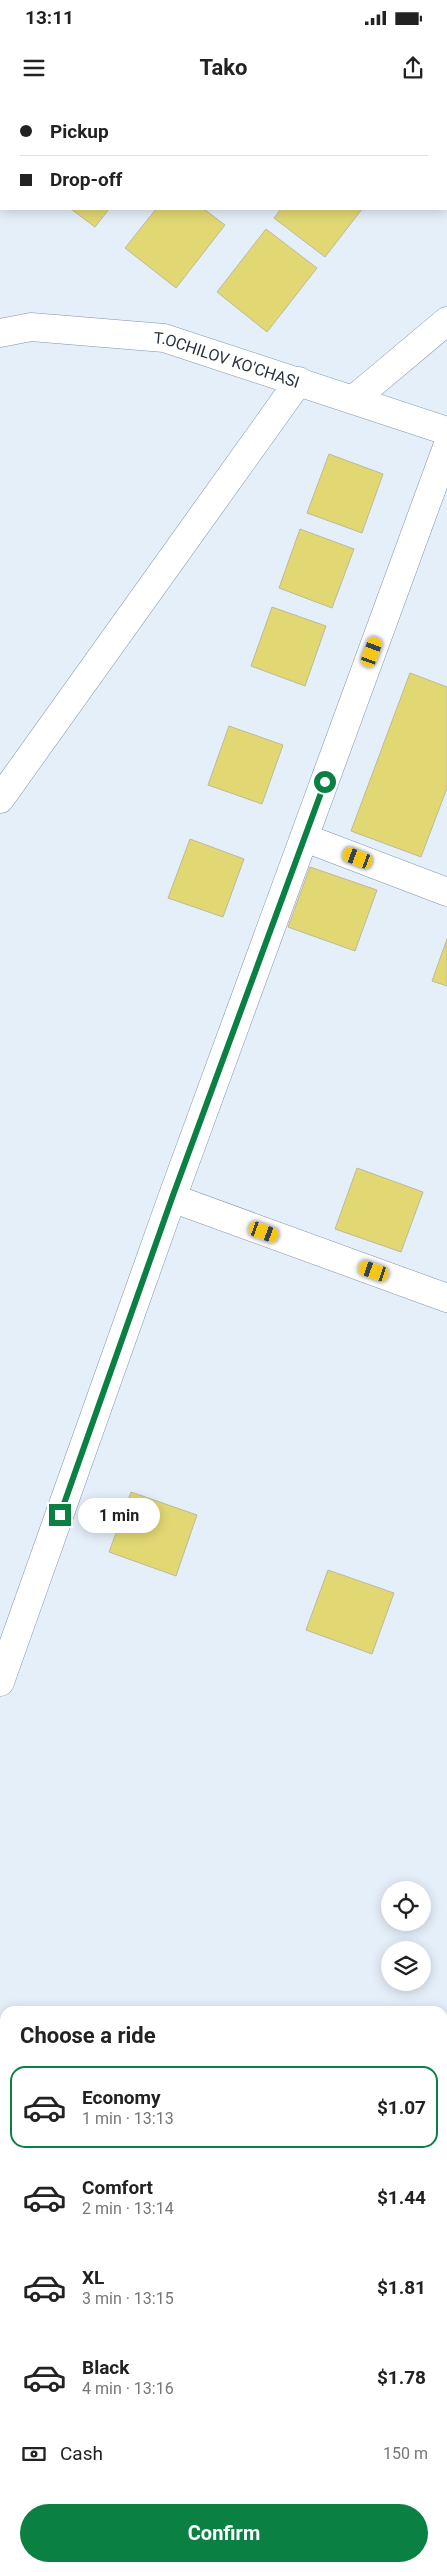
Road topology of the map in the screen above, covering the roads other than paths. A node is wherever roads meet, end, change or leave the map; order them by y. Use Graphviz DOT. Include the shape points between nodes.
graph roads {
  1 [pos="447,321"];
  2 [pos="0,333"];
  3 [pos="299,381"];
  4 [pos="354,399"];
  5 [pos="447,431"];
  6 [pos="447,447"];
  7 [pos="0,799"];
  8 [pos="305,838"];
  9 [pos="447,892"];
  10 [pos="172,1198"];
  11 [pos="447,1298"];
  12 [pos="0,1682"];
  1 -- 4 [label="street"];
  2 -- 3 [label="street, T.OCHILOV KO'CHASI" via="31,327 164,338"];
  3 -- 4 [label="street, T.OCHILOV KO'CHASI"];
  3 -- 7 [label="street"];
  4 -- 5 [label="street, T.OCHILOV KO'CHASI"];
  6 -- 8 [label="street"];
  8 -- 9 [label="street"];
  8 -- 10 [label="street"];
  10 -- 11 [label="street"];
  10 -- 12 [label="street"];
}
